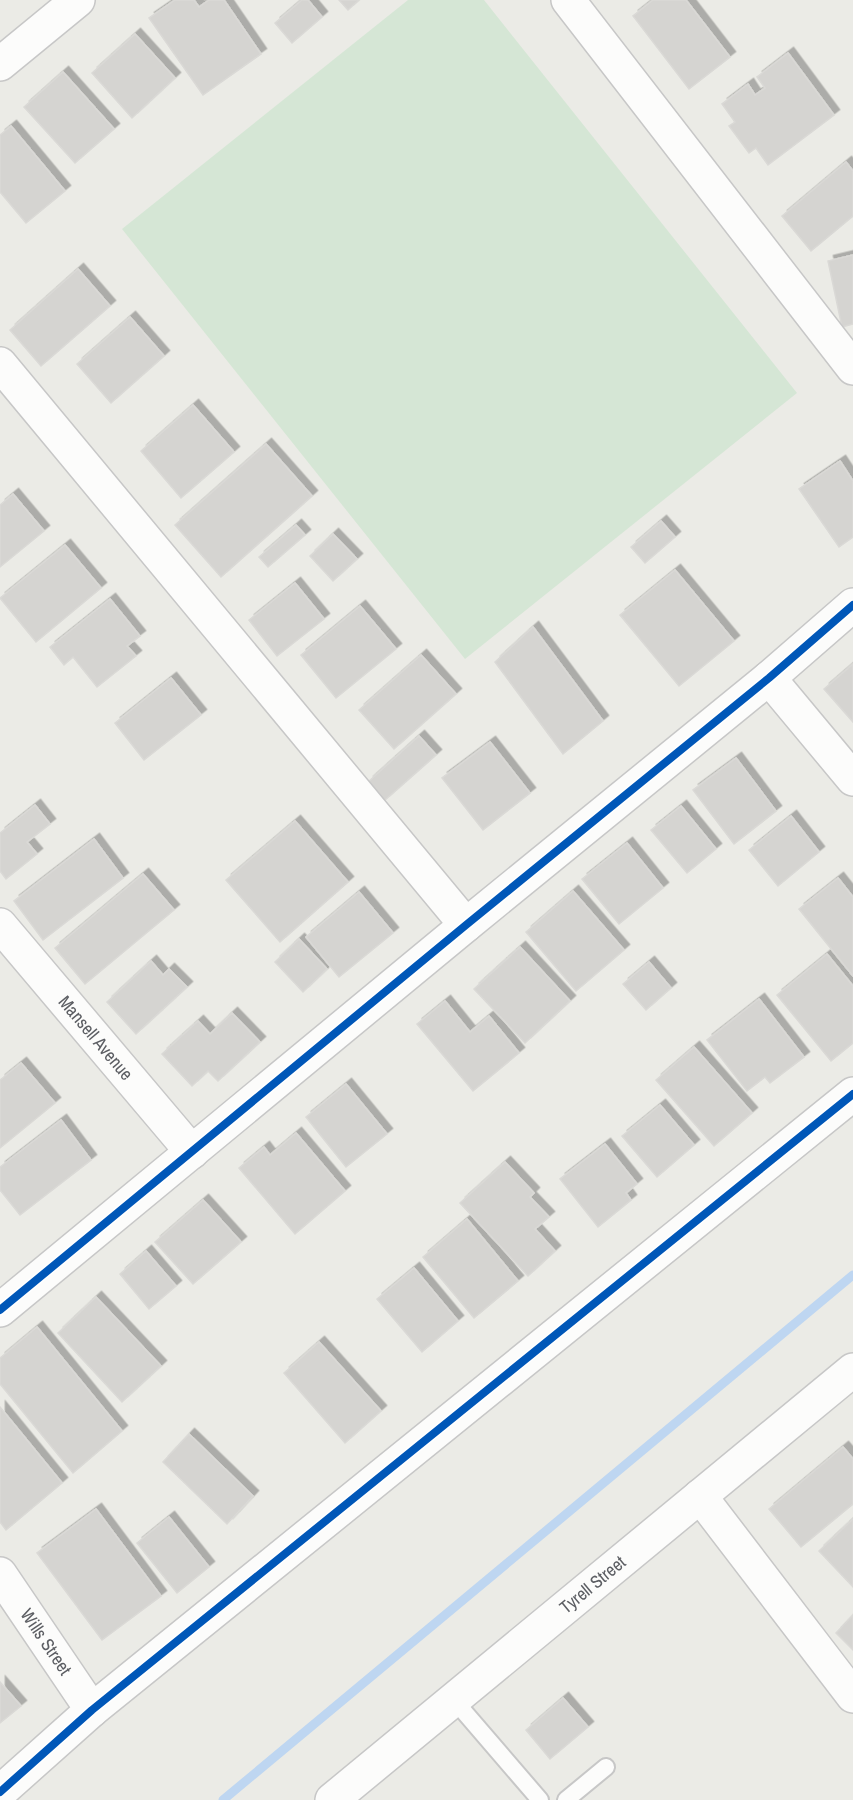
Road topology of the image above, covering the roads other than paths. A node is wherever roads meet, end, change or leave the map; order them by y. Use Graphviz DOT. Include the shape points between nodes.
graph roads {
  1 [pos="78,0"];
  2 [pos="568,0"];
  3 [pos="0,64"];
  4 [pos="0,364"];
  5 [pos="853,368"];
  6 [pos="853,605"];
  7 [pos="769,678"];
  8 [pos="853,779"];
  9 [pos="0,925"];
  10 [pos="466,925"];
  11 [pos="853,1094"];
  12 [pos="192,1152"];
  13 [pos="0,1310"];
  14 [pos="853,1370"];
  15 [pos="700,1496"];
  16 [pos="0,1574"];
  17 [pos="853,1696"];
  18 [pos="454,1700"];
  19 [pos="93,1710"];
  20 [pos="606,1767"];
  21 [pos="0,1792"];
  22 [pos="332,1800"];
  23 [pos="540,1800"];
  24 [pos="566,1800"];
  1 -- 3 [label="street"];
  2 -- 5 [label="street"];
  4 -- 10 [label="street"];
  6 -- 7 [label="street"];
  7 -- 8 [label="street"];
  7 -- 10 [label="street"];
  9 -- 12 [label="street, Mansell Avenue"];
  10 -- 12 [label="street"];
  11 -- 19 [label="street"];
  12 -- 13 [label="street"];
  14 -- 15 [label="street, Tyrell Street"];
  15 -- 17 [label="street"];
  15 -- 18 [label="street, Tyrell Street"];
  16 -- 19 [label="street, Wills Street"];
  18 -- 22 [label="street, Tyrell Street"];
  18 -- 23 [label="lane"];
  19 -- 21 [label="street"];
  20 -- 24 [label="lane"];
}
